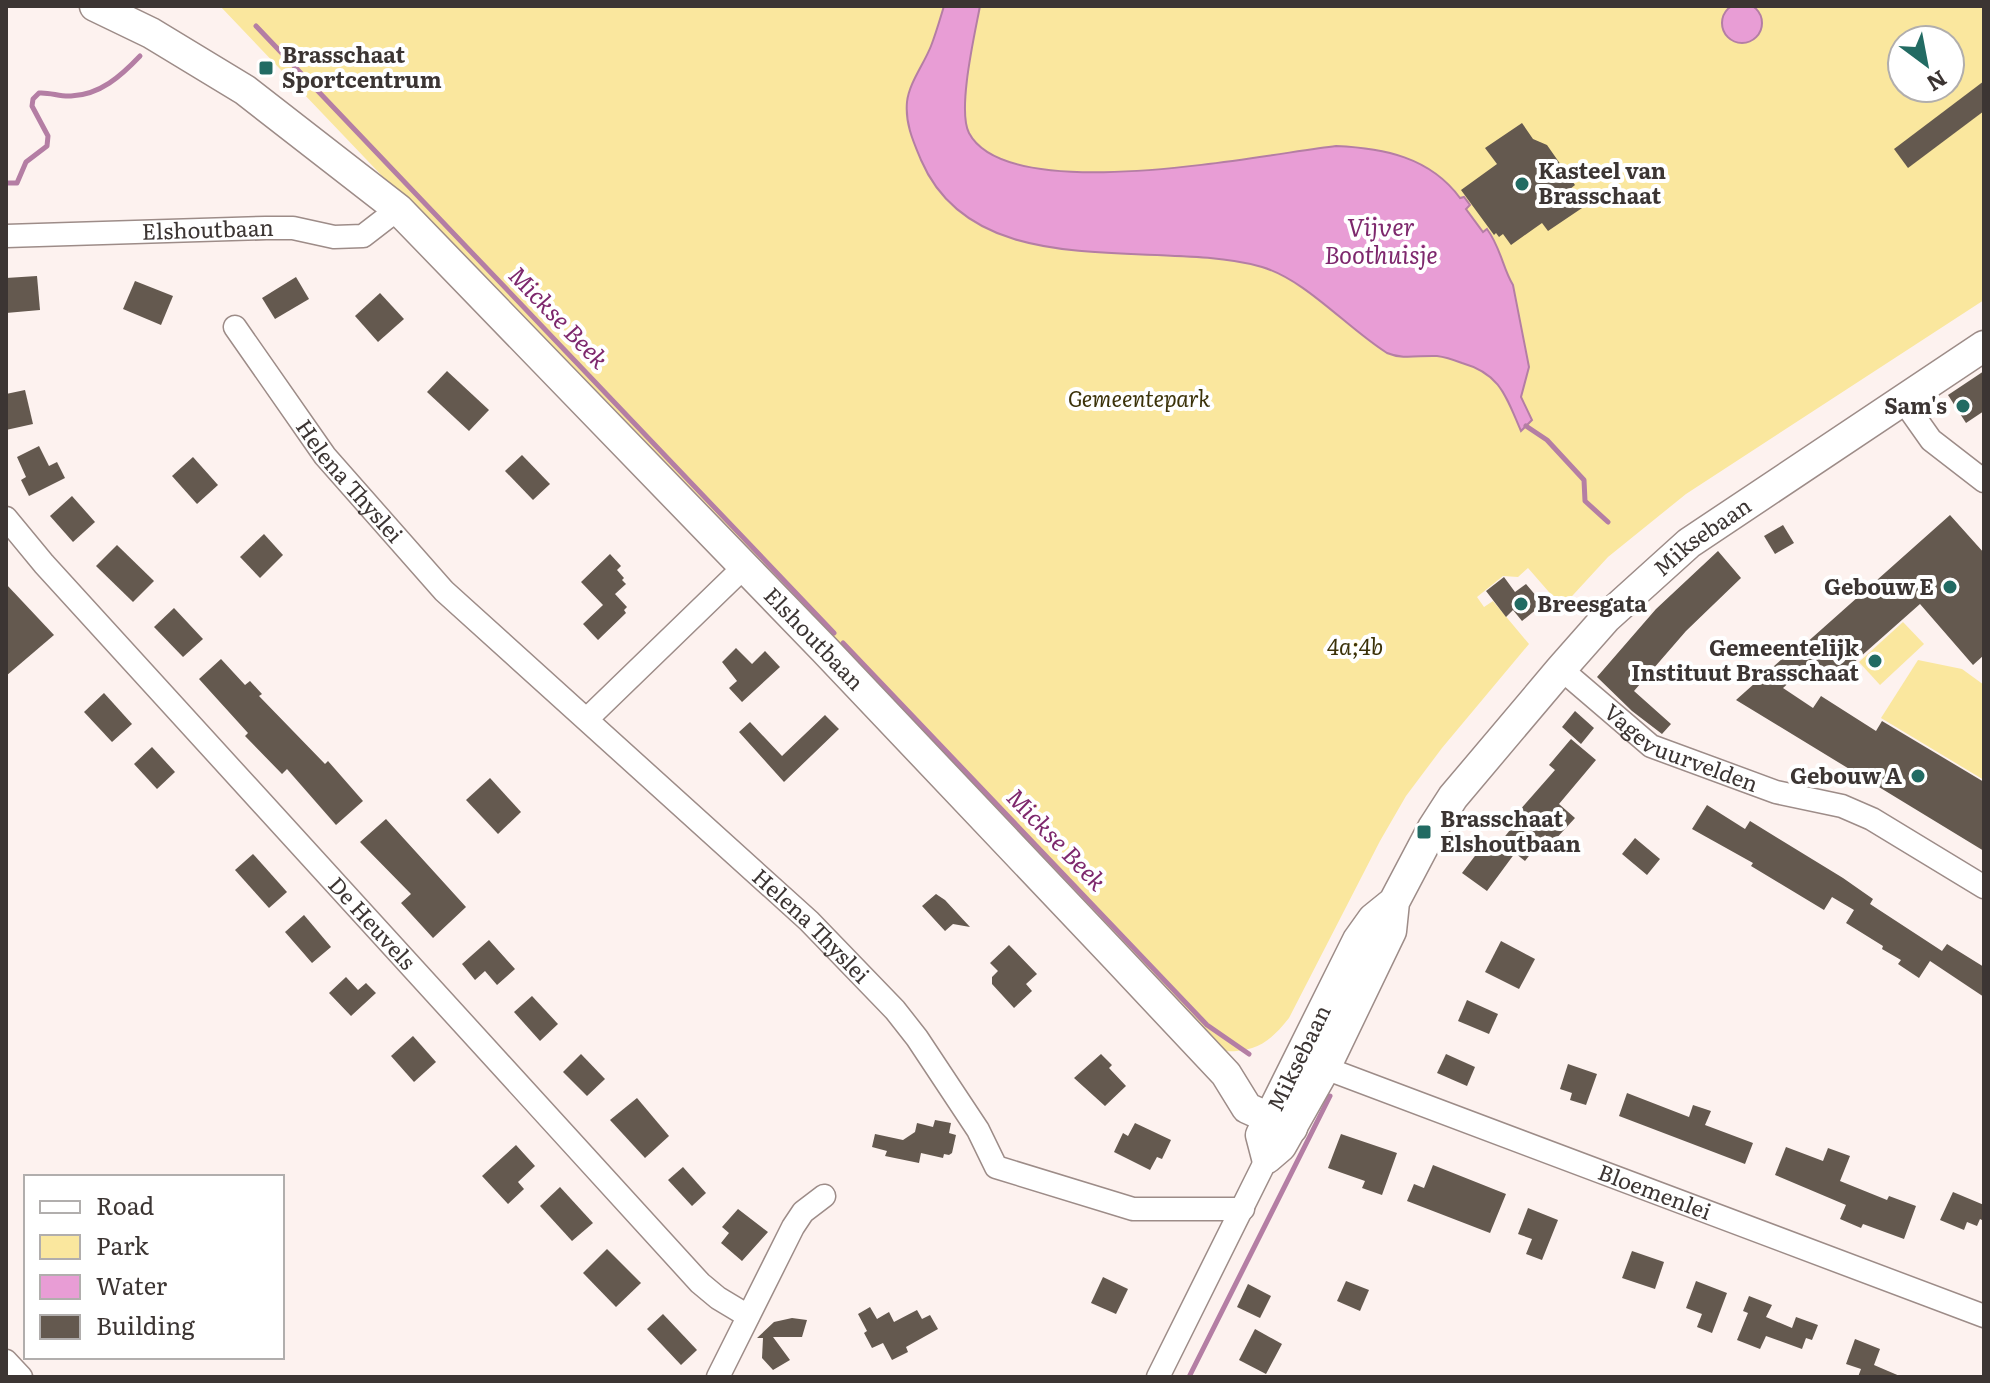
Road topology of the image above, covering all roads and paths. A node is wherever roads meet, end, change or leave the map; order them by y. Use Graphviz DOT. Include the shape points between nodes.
graph roads {
  1 [pos="95,6"];
  2 [pos="132,6"];
  3 [pos="398,209"];
  4 [pos="6,236"];
  5 [pos="235,327"];
  6 [pos="1984,346"];
  7 [pos="1902,399"];
  8 [pos="1984,481"];
  9 [pos="6,518"];
  10 [pos="744,567"];
  11 [pos="1561,669"];
  12 [pos="587,719"];
  13 [pos="1984,887"];
  14 [pos="1386,917"];
  15 [pos="1311,1035"];
  16 [pos="1325,1068"];
  17 [pos="1285,1114"];
  18 [pos="1267,1158"];
  19 [pos="824,1196"];
  20 [pos="1243,1209"];
  21 [pos="748,1316"];
  22 [pos="1984,1316"];
  23 [pos="6,1361"];
  24 [pos="21,1377"];
  25 [pos="718,1377"];
  26 [pos="1158,1377"];
  1 -- 3 [label="main road, Elshoutbaan" via="245,90"];
  2 -- 3 [label="main road, Elshoutbaan" via="208,48 306,117 379,182"];
  3 -- 4 [label="street, Elshoutbaan" via="363,236 348,238 293,228"];
  3 -- 10 [label="main road, Elshoutbaan"];
  5 -- 12 [label="street, Helena Thyslei" via="325,456 444,591"];
  6 -- 7 [label="main road, Miksebaan"];
  7 -- 8 [label="street" via="1931,440"];
  7 -- 11 [label="main road, Miksebaan" via="1689,543 1606,618"];
  9 -- 21 [label="street, De Heuvels" via="700,1283"];
  10 -- 12 [label="street"];
  10 -- 17 [label="main road, Elshoutbaan" via="1226,1074 1258,1087"];
  11 -- 13 [label="street, Vagevuurvelden" via="1651,746 1776,792 1842,806"];
  11 -- 14 [label="main road, Miksebaan" via="1453,797"];
  12 -- 20 [label="street, Helena Thyslei" via="809,921 895,1010 978,1130 996,1167 1133,1209"];
  14 -- 15 [label="main road, Miksebaan" via="1348,960"];
  14 -- 16 [label="main road, Miksebaan"];
  15 -- 16 [label="street"];
  15 -- 17 [label="main road, Miksebaan"];
  16 -- 17 [label="main road, Miksebaan"];
  16 -- 22 [label="street, Bloemenlei"];
  17 -- 18 [label="main road, Miksebaan" via="1281,1146"];
  18 -- 20 [label="street, Miksebaan"];
  19 -- 21 [label="street" via="803,1212"];
  20 -- 26 [label="street, Miksebaan"];
  21 -- 25 [label="street"];
  23 -- 24 [label="street"];
}
